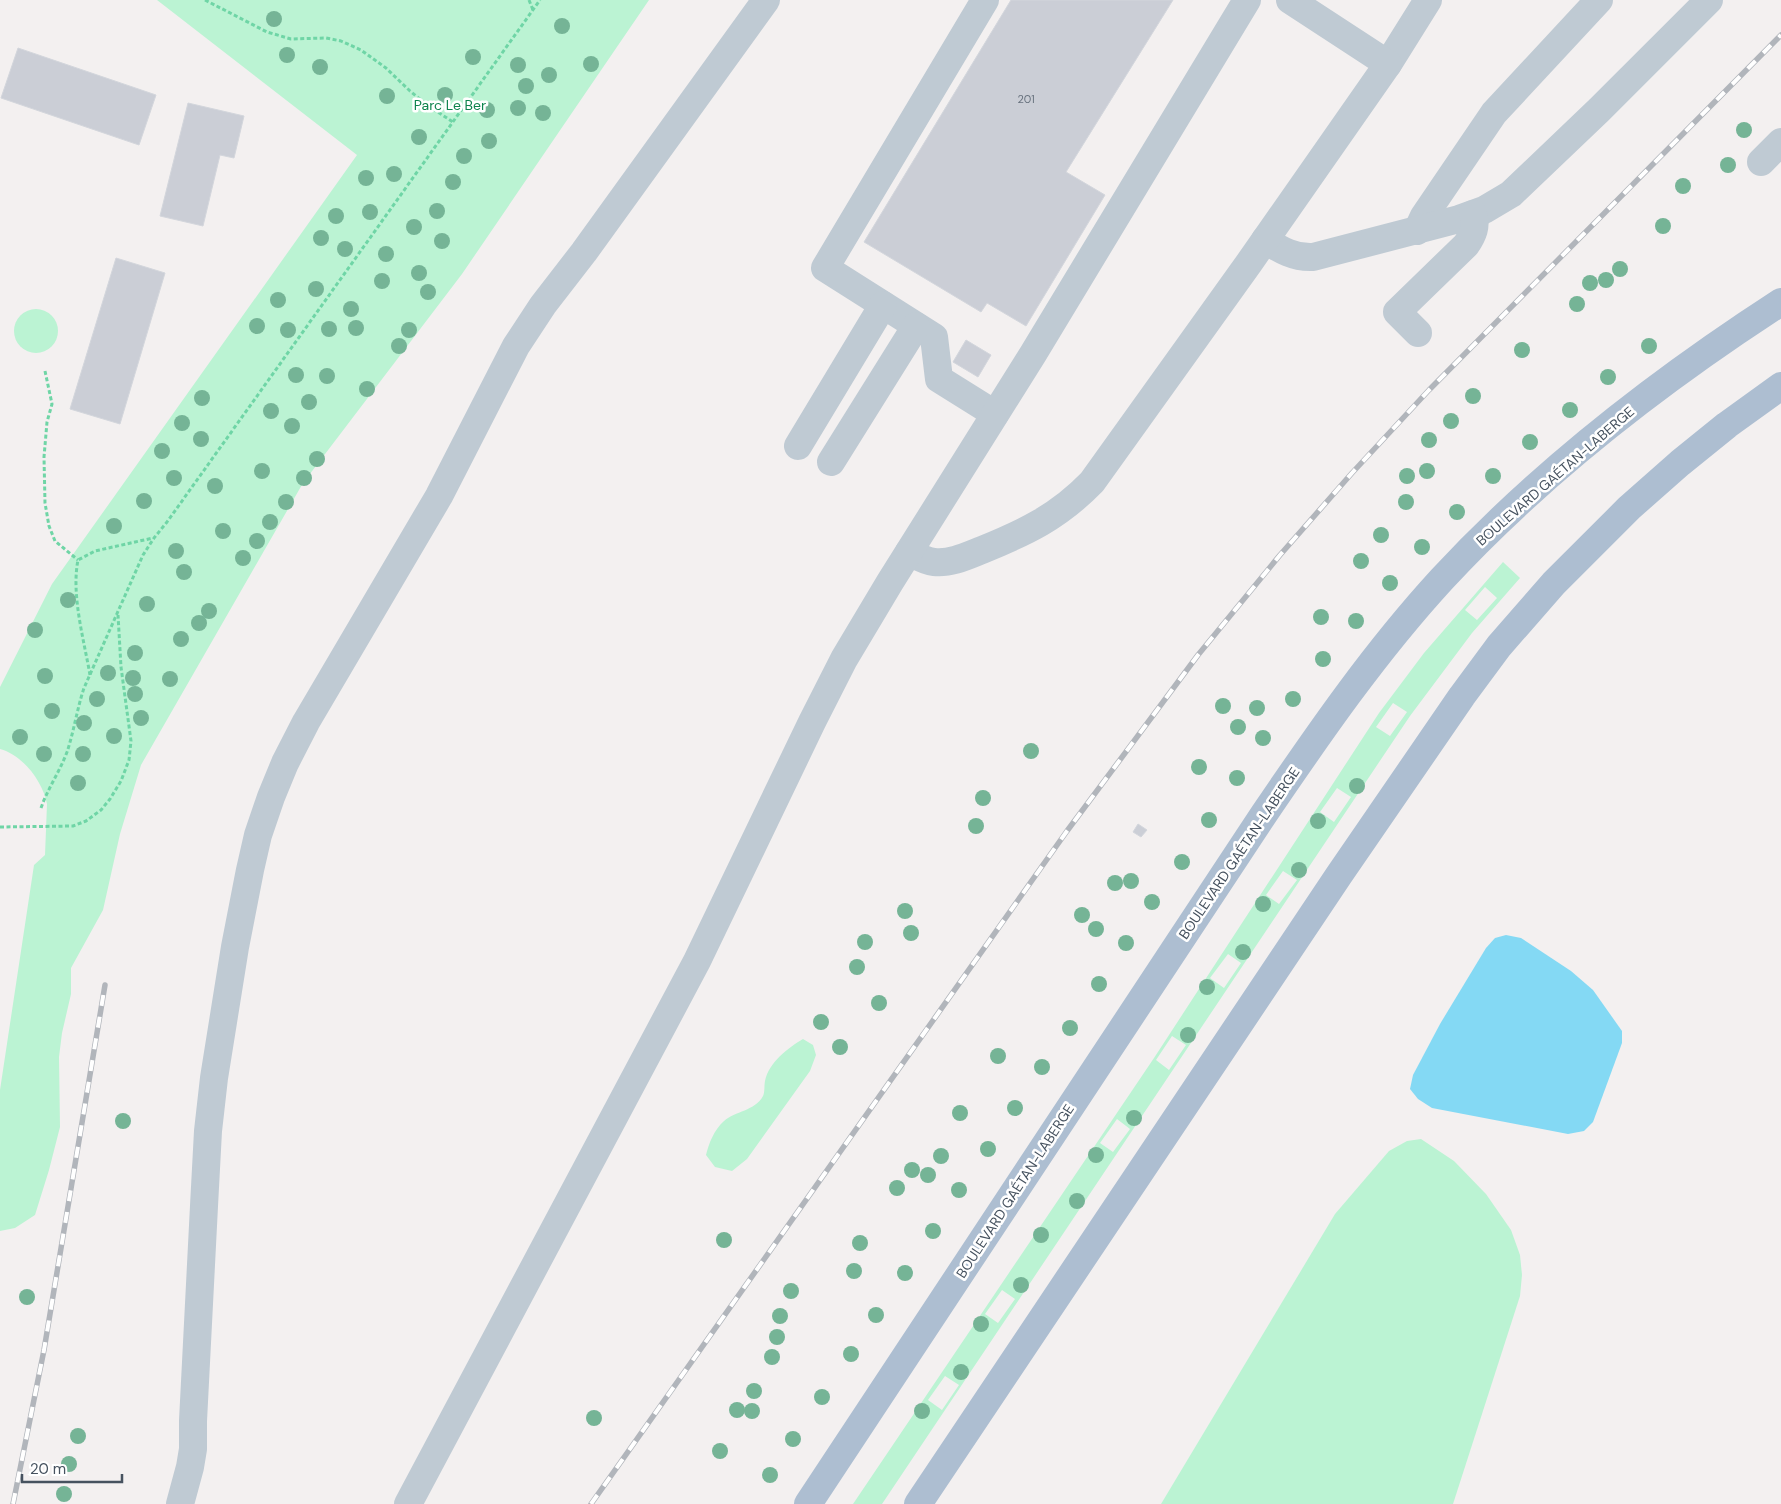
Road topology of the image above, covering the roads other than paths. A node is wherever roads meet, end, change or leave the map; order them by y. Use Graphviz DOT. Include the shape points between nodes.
graph roads {
  1 [pos="766,0"];
  2 [pos="985,0"];
  3 [pos="1247,0"];
  4 [pos="1290,0"];
  5 [pos="1428,0"];
  6 [pos="1599,0"];
  7 [pos="1709,0"];
  8 [pos="1388,64"];
  9 [pos="1781,142"];
  10 [pos="1762,162"];
  11 [pos="1473,214"];
  12 [pos="1417,231"];
  13 [pos="1265,240"];
  14 [pos="1781,302"];
  15 [pos="883,305"];
  16 [pos="916,326"];
  17 [pos="1418,334"];
  18 [pos="1781,386"];
  19 [pos="995,414"];
  20 [pos="798,446"];
  21 [pos="831,462"];
  22 [pos="909,552"];
  23 [pos="180,1504"];
  24 [pos="408,1504"];
  25 [pos="808,1504"];
  26 [pos="918,1504"];
  1 -- 23 [label="lane" via="516,346 439,496 306,722 271,797 250,870 214,1078 208,1131 193,1450"];
  2 -- 15 [label="lane" via="824,268"];
  3 -- 19 [label="lane"];
  4 -- 8 [label="lane"];
  5 -- 8 [label="lane"];
  6 -- 12 [label="lane" via="1494,113"];
  7 -- 11 [label="lane" via="1527,180 1511,194"];
  8 -- 13 [label="lane"];
  9 -- 10 [label="lane"];
  11 -- 12 [label="lane"];
  11 -- 17 [label="lane" via="1474,230 1466,245 1397,312"];
  12 -- 13 [label="lane" via="1302,258 1286,253"];
  13 -- 22 [label="lane" via="1078,497 1030,529 961,558 933,562"];
  14 -- 25 [label="main road, BOULEVARD GAÉTAN-LABERGE" via="1661,385 1518,504 1441,580 1363,674 1258,822"];
  15 -- 16 [label="lane"];
  15 -- 20 [label="lane"];
  16 -- 19 [label="lane" via="934,337 939,379"];
  16 -- 21 [label="lane"];
  18 -- 26 [label="main road" via="1720,430 1629,508 1554,583 1499,646 1339,875"];
  19 -- 22 [label="lane"];
  22 -- 24 [label="lane" via="844,659 697,961"];
}
